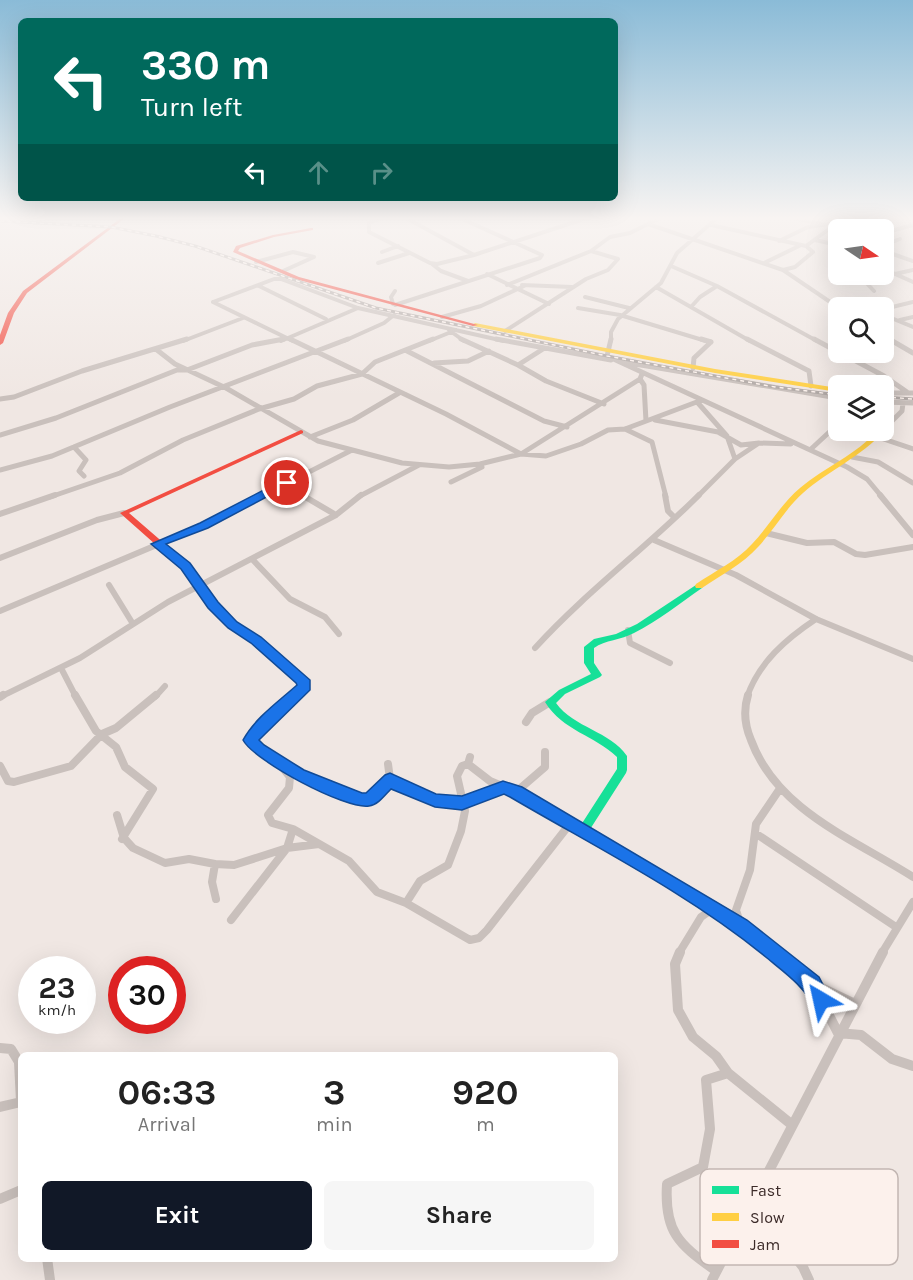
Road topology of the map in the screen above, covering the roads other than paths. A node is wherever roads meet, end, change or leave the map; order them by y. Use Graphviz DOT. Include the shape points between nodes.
graph roads {
  1 [pos="44,278"];
  2 [pos="298,278"];
  3 [pos="458,278"];
  4 [pos="477,278"];
  5 [pos="494,278"];
  6 [pos="526,278"];
  7 [pos="592,278"];
  8 [pos="663,278"];
  9 [pos="698,278"];
  10 [pos="794,278"];
  11 [pos="468,281"];
  12 [pos="507,285"];
  13 [pos="868,285"];
  14 [pos="259,286"];
  15 [pos="525,286"];
  16 [pos="717,286"];
  17 [pos="572,287"];
  18 [pos="656,287"];
  19 [pos="395,291"];
  20 [pos="518,291"];
  21 [pos="874,291"];
  22 [pos="585,297"];
  23 [pos="828,301"];
  24 [pos="913,302"];
  25 [pos="551,303"];
  26 [pos="691,307"];
  27 [pos="894,307"];
  28 [pos="358,308"];
  29 [pos="394,308"];
  30 [pos="578,308"];
  31 [pos="628,308"];
  32 [pos="620,315"];
  33 [pos="442,317"];
  34 [pos="913,317"];
  35 [pos="243,318"];
  36 [pos="894,318"];
  37 [pos="326,319"];
  38 [pos="900,320"];
  39 [pos="913,327"];
  40 [pos="508,328"];
  41 [pos="452,329"];
  42 [pos="284,337"];
  43 [pos="894,342"];
  44 [pos="0,343"];
  45 [pos="828,346"];
  46 [pos="543,349"];
  47 [pos="157,350"];
  48 [pos="407,351"];
  49 [pos="489,351"];
  50 [pos="316,353"];
  51 [pos="913,353"];
  52 [pos="611,355"];
  53 [pos="617,361"];
  54 [pos="434,363"];
  55 [pos="860,363"];
  56 [pos="518,365"];
  57 [pos="693,368"];
  58 [pos="187,370"];
  59 [pos="362,374"];
  60 [pos="640,377"];
  61 [pos="811,386"];
  62 [pos="226,388"];
  63 [pos="828,389"];
  64 [pos="910,392"];
  65 [pos="399,393"];
  66 [pos="894,393"];
  67 [pos="828,397"];
  68 [pos="0,399"];
  69 [pos="700,401"];
  70 [pos="894,403"];
  71 [pos="903,403"];
  72 [pos="913,403"];
  73 [pos="604,404"];
  74 [pos="259,409"];
  75 [pos="894,419"];
  76 [pos="649,420"];
  77 [pos="567,427"];
  78 [pos="625,429"];
  79 [pos="301,432"];
  80 [pos="828,433"];
  81 [pos="0,435"];
  82 [pos="727,436"];
  83 [pos="310,437"];
  84 [pos="872,441"];
  85 [pos="885,441"];
  86 [pos="759,443"];
  87 [pos="794,444"];
  88 [pos="74,447"];
  89 [pos="811,449"];
  90 [pos="913,449"];
  91 [pos="352,450"];
  92 [pos="521,454"];
  93 [pos="852,458"];
  94 [pos="735,459"];
  95 [pos="492,461"];
  96 [pos="838,463"];
  97 [pos="419,465"];
  98 [pos="0,470"];
  99 [pos="84,476"];
  100 [pos="451,482"];
  101 [pos="287,483"];
  102 [pos="913,483"];
  103 [pos="123,513"];
  104 [pos="0,514"];
  105 [pos="336,515"];
  106 [pos="675,518"];
  107 [pos="766,533"];
  108 [pos="913,535"];
  109 [pos="654,540"];
  110 [pos="158,544"];
  111 [pos="913,547"];
  112 [pos="0,558"];
  113 [pos="253,560"];
  114 [pos="724,570"];
  115 [pos="109,585"];
  116 [pos="201,586"];
  117 [pos="0,611"];
  118 [pos="816,619"];
  119 [pos="133,624"];
  120 [pos="628,630"];
  121 [pos="339,634"];
  122 [pos="535,648"];
  123 [pos="913,659"];
  124 [pos="670,663"];
  125 [pos="61,668"];
  126 [pos="165,686"];
  127 [pos="0,697"];
  128 [pos="550,702"];
  129 [pos="525,722"];
  130 [pos="102,734"];
  131 [pos="545,752"];
  132 [pos="278,761"];
  133 [pos="388,764"];
  134 [pos="0,766"];
  135 [pos="390,779"];
  136 [pos="503,788"];
  137 [pos="780,790"];
  138 [pos="516,792"];
  139 [pos="462,803"];
  140 [pos="117,815"];
  141 [pos="569,825"];
  142 [pos="293,829"];
  143 [pos="583,831"];
  144 [pos="755,833"];
  145 [pos="122,839"];
  146 [pos="319,844"];
  147 [pos="287,848"];
  148 [pos="215,864"];
  149 [pos="913,877"];
  150 [pos="216,899"];
  151 [pos="913,902"];
  152 [pos="406,903"];
  153 [pos="714,908"];
  154 [pos="231,920"];
  155 [pos="741,926"];
  156 [pos="896,927"];
  157 [pos="813,984"];
  158 [pos="855,1004"];
  159 [pos="838,1033"];
  160 [pos="0,1048"];
  161 [pos="18,1060"];
  162 [pos="913,1066"];
  163 [pos="728,1073"];
  164 [pos="18,1102"];
  165 [pos="0,1107"];
  166 [pos="791,1124"];
  167 [pos="766,1169"];
  168 [pos="18,1191"];
  169 [pos="0,1198"];
  170 [pos="48,1262"];
  171 [pos="700,1264"];
  172 [pos="701,1265"];
  173 [pos="801,1265"];
  174 [pos="713,1275"];
  175 [pos="50,1280"];
  176 [pos="808,1280"];
  1 -- 44 [label="street" via="25,292 11,313"];
  2 -- 29 [label="street"];
  3 -- 11 [label="street"];
  4 -- 11 [label="street"];
  5 -- 12 [label="street"];
  6 -- 12 [label="street"];
  7 -- 17 [label="street"];
  8 -- 18 [label="street"];
  9 -- 16 [label="street"];
  10 -- 23 [label="street"];
  11 -- 29 [label="street"];
  12 -- 15 [label="street"];
  12 -- 20 [label="street"];
  13 -- 21 [label="street"];
  14 -- 28 [label="street" via="281,279"];
  14 -- 35 [label="street" via="214,301"];
  14 -- 37 [label="street"];
  15 -- 17 [label="street"];
  15 -- 20 [label="street"];
  16 -- 26 [label="street"];
  16 -- 45 [label="street"];
  17 -- 25 [label="street"];
  18 -- 26 [label="street"];
  18 -- 31 [label="street"];
  19 -- 29 [label="street"];
  20 -- 25 [label="street"];
  20 -- 33 [label="street"];
  22 -- 31 [label="street"];
  24 -- 27 [label="street"];
  25 -- 40 [label="street"];
  26 -- 61 [label="street" via="809,371"];
  28 -- 29 [label="street"];
  28 -- 37 [label="street"];
  29 -- 33 [label="street"];
  29 -- 41 [label="street"];
  29 -- 50 [label="street" via="384,322"];
  30 -- 32 [label="street"];
  31 -- 32 [label="street"];
  32 -- 52 [label="street" via="611,332"];
  32 -- 57 [label="street" via="711,342 694,358"];
  33 -- 40 [label="street"];
  34 -- 38 [label="street"];
  35 -- 42 [label="street"];
  35 -- 47 [label="street"];
  36 -- 38 [label="street"];
  37 -- 42 [label="street"];
  38 -- 39 [label="street"];
  40 -- 52 [label="street"];
  41 -- 46 [label="street"];
  41 -- 48 [label="street"];
  41 -- 49 [label="street" via="455,336"];
  42 -- 50 [label="street"];
  42 -- 58 [label="street"];
  43 -- 51 [label="street"];
  46 -- 52 [label="street"];
  46 -- 56 [label="street"];
  47 -- 58 [label="street"];
  47 -- 68 [label="street"];
  48 -- 54 [label="street"];
  48 -- 59 [label="street" via="375,363"];
  49 -- 54 [label="street" via="468,361"];
  49 -- 56 [label="street"];
  50 -- 59 [label="street"];
  50 -- 62 [label="street"];
  52 -- 53 [label="street"];
  52 -- 57 [label="street"];
  53 -- 60 [label="street"];
  53 -- 67 [label="street"];
  54 -- 77 [label="street" via="544,422"];
  55 -- 64 [label="street"];
  56 -- 73 [label="street" via="546,381"];
  57 -- 61 [label="street"];
  58 -- 62 [label="street"];
  58 -- 81 [label="street" via="177,370 56,418"];
  59 -- 65 [label="street"];
  59 -- 74 [label="street" via="317,386 294,399"];
  60 -- 69 [label="street"];
  60 -- 73 [label="street"];
  60 -- 76 [label="street"];
  61 -- 63 [label="street"];
  62 -- 74 [label="street"];
  62 -- 88 [label="street"];
  64 -- 66 [label="street"];
  65 -- 83 [label="street" via="353,420"];
  65 -- 92 [label="street"];
  69 -- 76 [label="street"];
  69 -- 82 [label="street"];
  69 -- 87 [label="street"];
  70 -- 71 [label="street"];
  71 -- 72 [label="street"];
  71 -- 75 [label="street" via="902,411"];
  73 -- 77 [label="street"];
  74 -- 79 [label="street"];
  74 -- 104 [label="street" via="183,440 120,472"];
  76 -- 78 [label="street"];
  76 -- 82 [label="street" via="685,424"];
  77 -- 92 [label="street"];
  78 -- 92 [label="street" via="608,430 546,456"];
  78 -- 106 [label="street" via="652,442 668,511"];
  79 -- 83 [label="street"];
  79 -- 103 [label="street"];
  80 -- 89 [label="street"];
  82 -- 86 [label="street" via="741,445"];
  82 -- 94 [label="street"];
  83 -- 91 [label="street"];
  84 -- 93 [label="street"];
  85 -- 90 [label="street"];
  86 -- 87 [label="street"];
  86 -- 94 [label="street"];
  87 -- 89 [label="street"];
  88 -- 98 [label="street"];
  88 -- 99 [label="street" via="86,460 79,471"];
  89 -- 96 [label="street"];
  91 -- 97 [label="street"];
  91 -- 101 [label="street"];
  92 -- 95 [label="street"];
  93 -- 96 [label="street"];
  93 -- 102 [label="street" via="878,462"];
  94 -- 106 [label="street"];
  95 -- 97 [label="street" via="465,467"];
  95 -- 100 [label="street"];
  96 -- 107 [label="street" via="799,492 777,514"];
  96 -- 108 [label="street" via="867,479"];
  97 -- 105 [label="street" via="344,506"];
  101 -- 105 [label="street"];
  101 -- 110 [label="street"];
  103 -- 110 [label="street"];
  103 -- 112 [label="street"];
  105 -- 113 [label="street"];
  106 -- 109 [label="street"];
  107 -- 111 [label="street" via="807,543 834,542 865,555"];
  107 -- 114 [label="street" via="748,553"];
  109 -- 114 [label="street"];
  109 -- 122 [label="street" via="566,614"];
  110 -- 116 [label="street" via="185,566"];
  110 -- 117 [label="street"];
  113 -- 116 [label="street"];
  113 -- 121 [label="street" via="290,599 325,617"];
  114 -- 118 [label="street"];
  114 -- 120 [label="street"];
  115 -- 119 [label="street"];
  116 -- 119 [label="street"];
  116 -- 132 [label="street" via="232,625 303,680 305,687 250,740"];
  118 -- 123 [label="street"];
  118 -- 137 [label="street" via="781,644 753,683 745,702 747,727 756,754"];
  119 -- 125 [label="street"];
  120 -- 124 [label="street" via="630,643"];
  120 -- 128 [label="street" via="617,637 601,638 589,647 589,663 597,675 560,691"];
  125 -- 127 [label="street"];
  125 -- 130 [label="street" via="85,715"];
  126 -- 130 [label="street" via="146,706"];
  128 -- 129 [label="street"];
  128 -- 143 [label="street" via="561,720 610,743 622,756 622,770"];
  130 -- 134 [label="street" via="71,766 14,782 8,782"];
  130 -- 145 [label="street" via="116,747 125,767 153,789"];
  131 -- 138 [label="street" via="545,767"];
  132 -- 135 [label="street" via="298,775 361,800 370,800"];
  132 -- 142 [label="street" via="290,777 289,788 268,815 272,823"];
  133 -- 135 [label="street"];
  135 -- 139 [label="street" via="435,800"];
  136 -- 138 [label="street"];
  136 -- 139 [label="street"];
  136 -- 139 [label="street" via="469,760 457,776"];
  137 -- 144 [label="street" via="762,812"];
  137 -- 149 [label="street" via="805,810"];
  138 -- 141 [label="street"];
  139 -- 152 [label="street" via="465,811 461,831 448,865 420,882"];
  140 -- 145 [label="street"];
  141 -- 143 [label="street"];
  141 -- 152 [label="street" via="479,938 462,937"];
  142 -- 146 [label="street"];
  142 -- 147 [label="street"];
  143 -- 153 [label="street"];
  144 -- 155 [label="street" via="750,870 736,910"];
  144 -- 156 [label="street"];
  145 -- 148 [label="street" via="139,854 165,863 189,859"];
  146 -- 147 [label="street"];
  146 -- 152 [label="street" via="349,861 377,892"];
  147 -- 148 [label="street" via="234,865"];
  147 -- 154 [label="street"];
  148 -- 150 [label="street" via="212,882"];
  151 -- 156 [label="street"];
  153 -- 155 [label="street"];
  153 -- 163 [label="street" via="701,917 675,964 678,1010 693,1037 716,1056"];
  155 -- 157 [label="street"];
  156 -- 158 [label="street"];
  157 -- 158 [label="street"];
  157 -- 159 [label="street"];
  158 -- 159 [label="street"];
  159 -- 162 [label="street" via="855,1032 870,1038 888,1057"];
  159 -- 166 [label="street"];
  160 -- 161 [label="street" via="11,1049"];
  163 -- 166 [label="street"];
  163 -- 171 [label="street" via="706,1080 710,1129 703,1167 666,1184 664,1206 671,1231 680,1247"];
  164 -- 165 [label="street"];
  166 -- 167 [label="street"];
  168 -- 169 [label="street"];
  170 -- 175 [label="street"];
  172 -- 174 [label="street"];
  173 -- 176 [label="street"];
}
